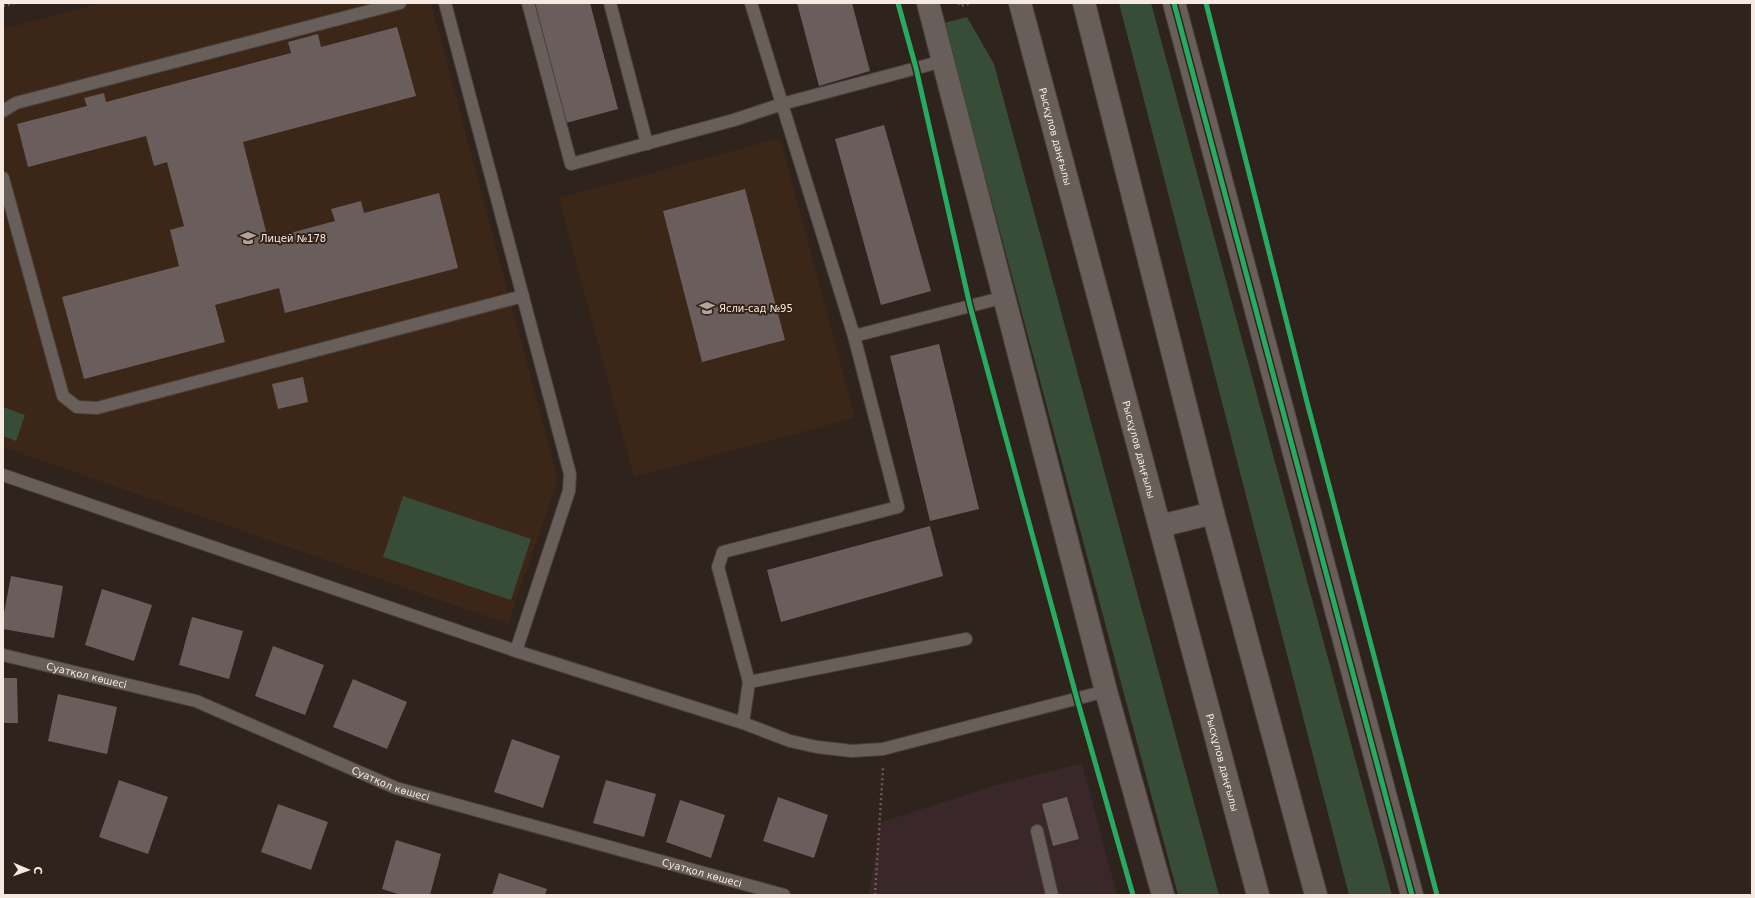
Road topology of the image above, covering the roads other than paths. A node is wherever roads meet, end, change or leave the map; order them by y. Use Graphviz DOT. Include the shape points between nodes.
graph roads {
  1 [pos="400,3"];
  2 [pos="445,3"];
  3 [pos="528,3"];
  4 [pos="610,3"];
  5 [pos="751,3"];
  6 [pos="928,3"];
  7 [pos="1020,3"];
  8 [pos="1084,3"];
  9 [pos="1089,3"];
  10 [pos="1174,3"];
  11 [pos="1093,36"];
  12 [pos="943,61"];
  13 [pos="782,104"];
  14 [pos="3,111"];
  15 [pos="647,144"];
  16 [pos="3,178"];
  17 [pos="523,296"];
  18 [pos="1005,297"];
  19 [pos="854,336"];
  20 [pos="3,475"];
  21 [pos="1213,513"];
  22 [pos="1160,526"];
  23 [pos="966,639"];
  24 [pos="516,651"];
  25 [pos="3,655"];
  26 [pos="749,682"];
  27 [pos="1106,691"];
  28 [pos="743,723"];
  29 [pos="1037,831"];
  30 [pos="784,895"];
  31 [pos="1052,895"];
  32 [pos="1163,895"];
  33 [pos="1258,895"];
  34 [pos="1316,895"];
  35 [pos="1412,895"];
  1 -- 14 [label="lane" via="16,103"];
  2 -- 17 [label="lane"];
  3 -- 15 [label="lane" via="571,164"];
  4 -- 15 [label="lane"];
  5 -- 13 [label="lane"];
  6 -- 12 [label="main road"];
  7 -- 22 [label="main road, Рысқұлов даңғылы"];
  8 -- 11 [label="main road"];
  9 -- 11 [label="main road"];
  10 -- 35 [label="main road"];
  11 -- 21 [label="main road"];
  12 -- 13 [label="lane"];
  12 -- 18 [label="main road"];
  13 -- 15 [label="lane"];
  13 -- 19 [label="lane"];
  16 -- 17 [label="lane" via="62,396 77,407 97,408 116,404"];
  17 -- 24 [label="lane" via="570,474 569,491"];
  18 -- 19 [label="lane"];
  18 -- 27 [label="main road"];
  19 -- 26 [label="lane" via="898,507 723,552 718,567"];
  20 -- 24 [label="lane"];
  21 -- 22 [label="main road"];
  21 -- 34 [label="main road"];
  22 -- 33 [label="main road, Рысқұлов даңғылы"];
  23 -- 26 [label="lane"];
  24 -- 28 [label="lane"];
  25 -- 30 [label="lane, Суатқол көшесі" via="196,701 396,788"];
  26 -- 28 [label="lane"];
  27 -- 28 [label="lane" via="883,749 852,751 790,742"];
  27 -- 32 [label="main road"];
  29 -- 31 [label="lane"];
}
